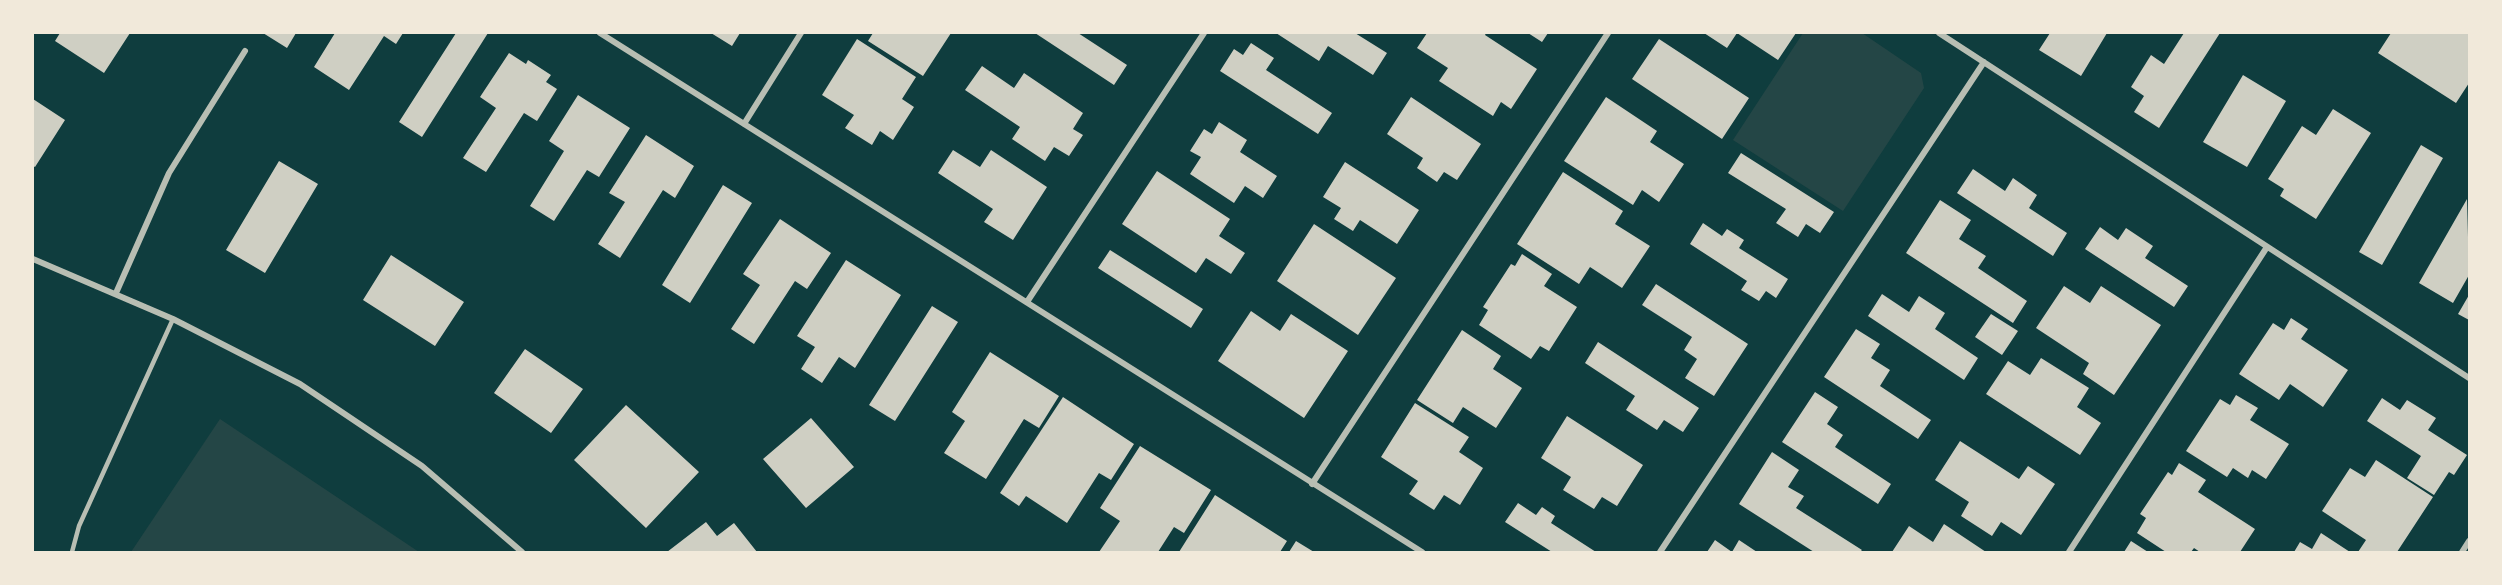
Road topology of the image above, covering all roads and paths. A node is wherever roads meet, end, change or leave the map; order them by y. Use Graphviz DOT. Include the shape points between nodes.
graph roads {
  1 [pos="600,33"];
  2 [pos="801,33"];
  3 [pos="1204,33"];
  4 [pos="1608,33"];
  5 [pos="1940,33"];
  6 [pos="245,51"];
  7 [pos="1984,62"];
  8 [pos="744,124"];
  9 [pos="2267,247"];
  10 [pos="33,259"];
  11 [pos="116,293"];
  12 [pos="1027,302"];
  13 [pos="173,319"];
  14 [pos="2469,378"];
  15 [pos="1312,484"];
  16 [pos="2469,541"];
  17 [pos="72,552"];
  18 [pos="522,552"];
  19 [pos="1422,552"];
  20 [pos="1660,552"];
  21 [pos="2069,552"];
  22 [pos="2462,552"];
  1 -- 8 [label="street"];
  2 -- 8 [label="street"];
  3 -- 12 [label="street"];
  4 -- 15 [label="street"];
  5 -- 7 [label="street"];
  6 -- 11 [label="street" via="169,173"];
  7 -- 9 [label="street"];
  7 -- 20 [label="street"];
  8 -- 12 [label="street"];
  9 -- 14 [label="street"];
  9 -- 21 [label="street"];
  10 -- 11 [label="street"];
  11 -- 13 [label="street"];
  12 -- 15 [label="street"];
  13 -- 17 [label="lane" via="79,526"];
  13 -- 18 [label="street" via="300,384 422,466"];
  15 -- 19 [label="street"];
  16 -- 22 [label="street"];
}
